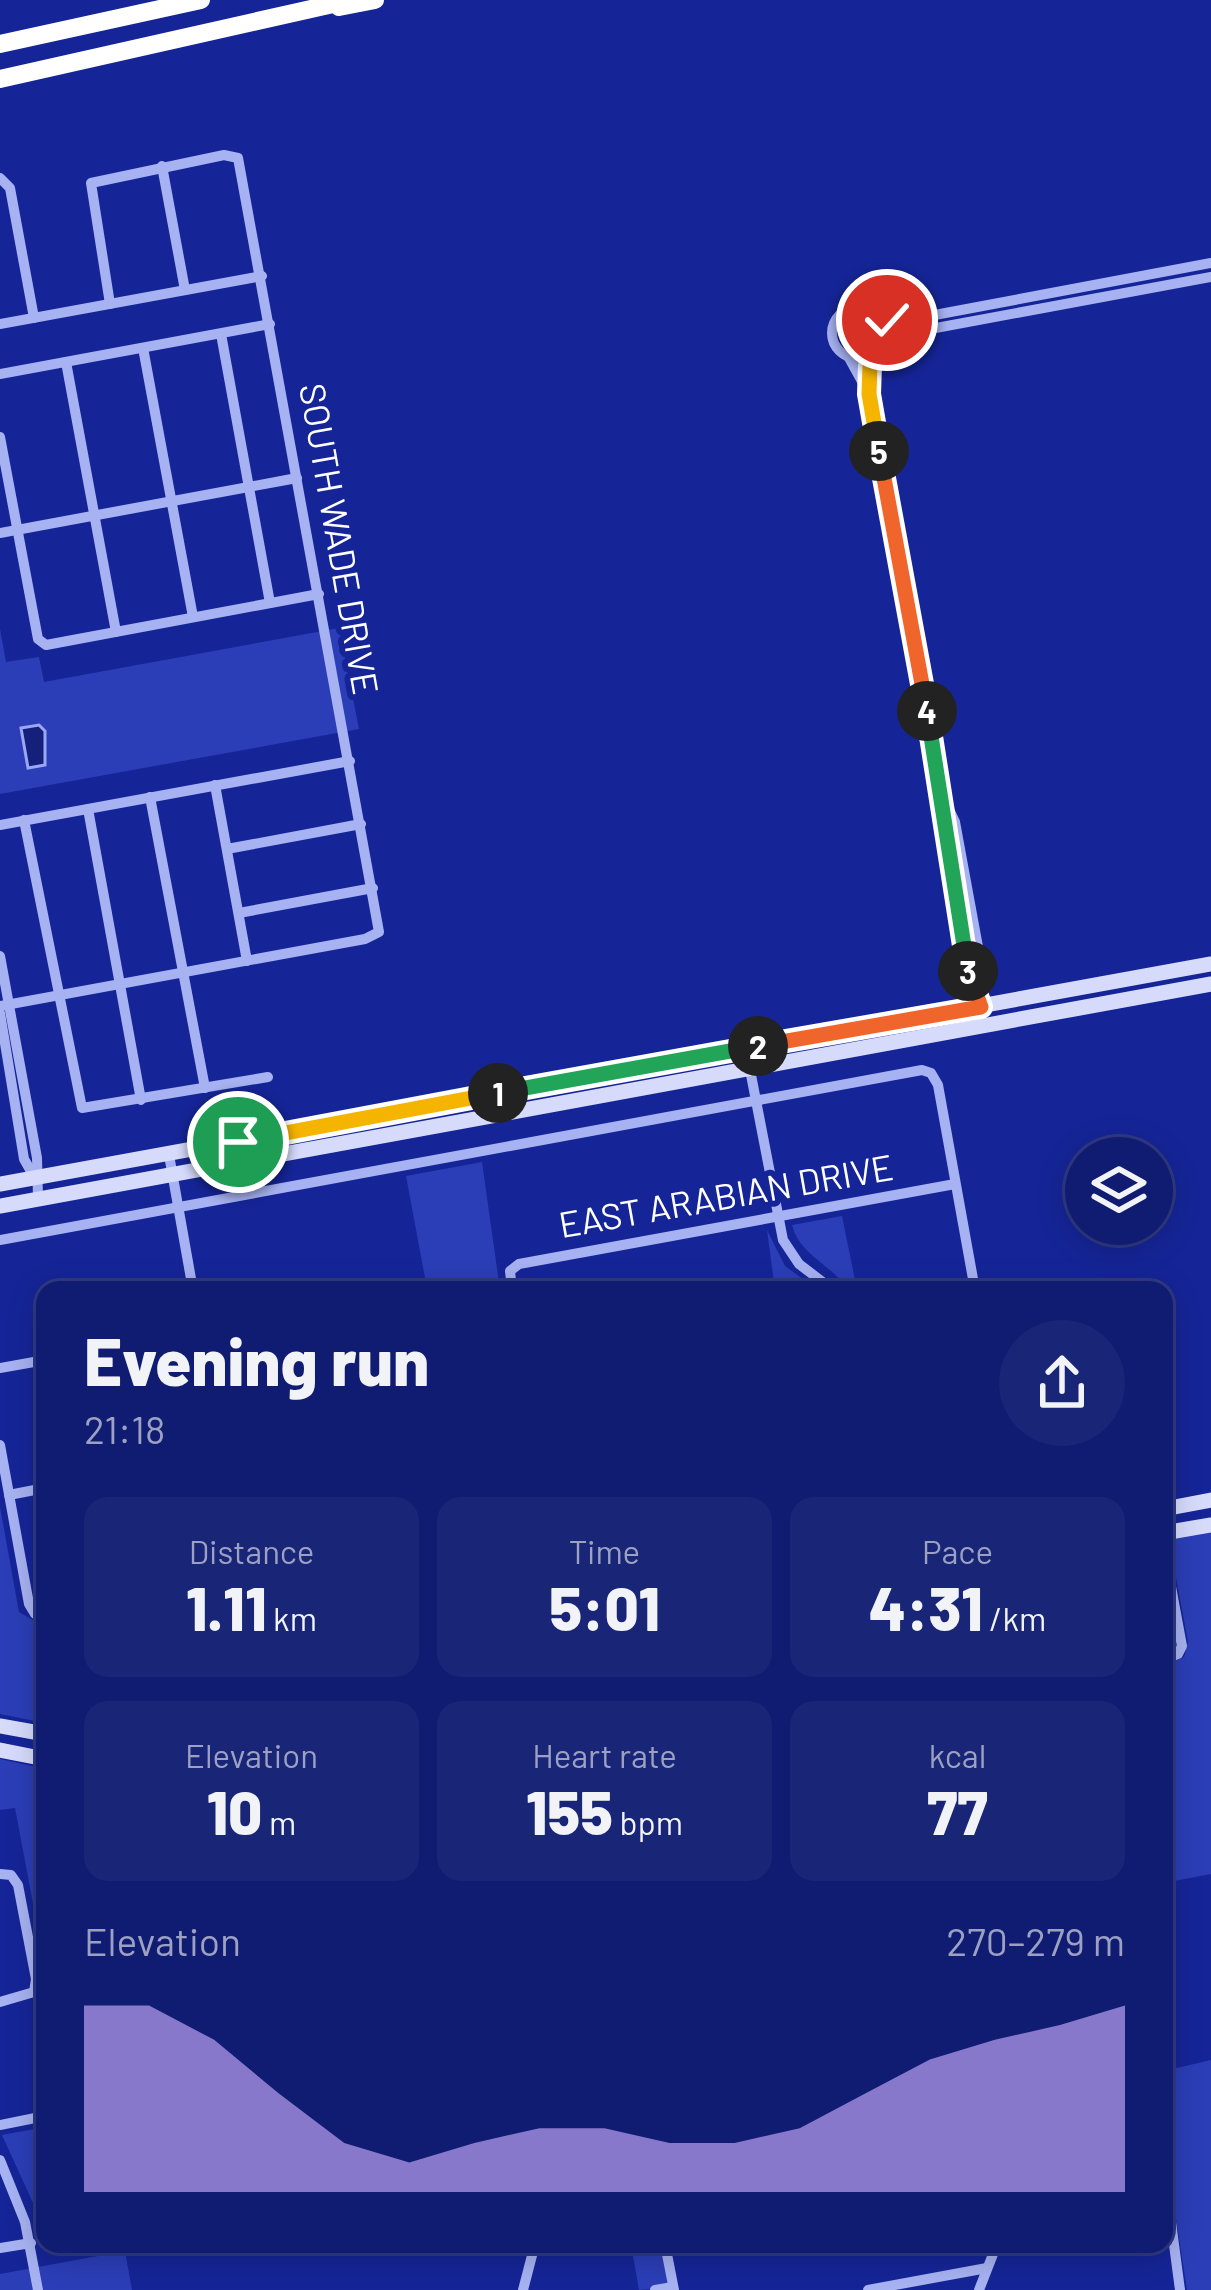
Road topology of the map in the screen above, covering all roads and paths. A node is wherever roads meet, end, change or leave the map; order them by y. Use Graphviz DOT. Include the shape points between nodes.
graph roads {
  1 [pos="201,0"];
  2 [pos="351,0"];
  3 [pos="375,0"];
  4 [pos="252,23"];
  5 [pos="0,44"];
  6 [pos="0,79"];
  7 [pos="162,166"];
  8 [pos="3,179"];
  9 [pos="1211,262"];
  10 [pos="262,276"];
  11 [pos="1211,277"];
  12 [pos="185,290"];
  13 [pos="110,304"];
  14 [pos="34,318"];
  15 [pos="878,319"];
  16 [pos="0,324"];
  17 [pos="270,324"];
  18 [pos="220,334"];
  19 [pos="882,338"];
  20 [pos="143,348"];
  21 [pos="874,352"];
  22 [pos="847,356"];
  23 [pos="66,362"];
  24 [pos="0,374"];
  25 [pos="869,394"];
  26 [pos="0,437"];
  27 [pos="297,478"];
  28 [pos="249,487"];
  29 [pos="172,501"];
  30 [pos="94,515"];
  31 [pos="17,530"];
  32 [pos="0,533"];
  33 [pos="319,594"];
  34 [pos="270,603"];
  35 [pos="193,617"];
  36 [pos="116,632"];
  37 [pos="350,760"];
  38 [pos="215,785"];
  39 [pos="150,797"];
  40 [pos="88,809"];
  41 [pos="24,820"];
  42 [pos="362,824"];
  43 [pos="0,825"];
  44 [pos="227,849"];
  45 [pos="373,888"];
  46 [pos="239,913"];
  47 [pos="0,956"];
  48 [pos="248,961"];
  49 [pos="1204,965"];
  50 [pos="184,973"];
  51 [pos="120,984"];
  52 [pos="1205,985"];
  53 [pos="56,996"];
  54 [pos="981,1007"];
  55 [pos="3,1008"];
  56 [pos="984,1027"];
  57 [pos="746,1049"];
  58 [pos="750,1069"];
  59 [pos="268,1076"];
  60 [pos="205,1088"];
  61 [pos="141,1100"];
  62 [pos="756,1101"];
  63 [pos="422,1106"];
  64 [pos="426,1129"];
  65 [pos="170,1155"];
  66 [pos="173,1175"];
  67 [pos="34,1178"];
  68 [pos="0,1184"];
  69 [pos="955,1184"];
  70 [pos="38,1199"];
  71 [pos="0,1206"];
  72 [pos="178,1207"];
  73 [pos="778,1218"];
  74 [pos="0,1240"];
  75 [pos="192,1281"];
  76 [pos="511,1281"];
  77 [pos="822,1281"];
  78 [pos="972,1281"];
  79 [pos="36,1362"];
  80 [pos="0,1368"];
  81 [pos="0,1445"];
  82 [pos="36,1490"];
  83 [pos="9,1495"];
  84 [pos="1211,1500"];
  85 [pos="1173,1506"];
  86 [pos="1211,1525"];
  87 [pos="1173,1531"];
  88 [pos="1173,1598"];
  89 [pos="36,1600"];
  90 [pos="1173,1656"];
  91 [pos="0,1726"];
  92 [pos="36,1732"];
  93 [pos="0,1750"];
  94 [pos="36,1757"];
  95 [pos="6,1875"];
  96 [pos="0,2002"];
  97 [pos="36,2118"];
  98 [pos="0,2125"];
  99 [pos="0,2160"];
  100 [pos="31,2242"];
  101 [pos="0,2248"];
  102 [pos="533,2253"];
  103 [pos="667,2253"];
  104 [pos="993,2253"];
  105 [pos="1173,2253"];
  106 [pos="987,2268"];
  107 [pos="674,2288"];
  108 [pos="38,2290"];
  109 [pos="523,2290"];
  110 [pos="655,2290"];
  111 [pos="868,2290"];
  112 [pos="979,2290"];
  113 [pos="1180,2290"];
  1 -- 5 [label="highway"];
  2 -- 4 [label="highway"];
  3 -- 4 [label="highway"];
  4 -- 6 [label="highway"];
  7 -- 10 [label="street, SOUTH WADE DRIVE" via="238,158"];
  7 -- 12 [label="street"];
  7 -- 13 [label="street" via="91,183"];
  8 -- 14 [label="street"];
  9 -- 15 [label="street"];
  10 -- 12 [label="street"];
  10 -- 17 [label="street, SOUTH WADE DRIVE"];
  11 -- 19 [label="street"];
  12 -- 13 [label="street"];
  13 -- 14 [label="street"];
  14 -- 16 [label="street"];
  15 -- 19 [label="street"];
  15 -- 22 [label="street" via="857,308 841,314 833,336"];
  17 -- 18 [label="street"];
  17 -- 27 [label="street, SOUTH WADE DRIVE"];
  18 -- 20 [label="street"];
  18 -- 28 [label="street"];
  19 -- 21 [label="street"];
  20 -- 23 [label="street"];
  20 -- 29 [label="street"];
  21 -- 22 [label="street"];
  21 -- 25 [label="street"];
  22 -- 25 [label="street"];
  23 -- 24 [label="street"];
  23 -- 30 [label="street"];
  25 -- 54 [label="street" via="985,985"];
  26 -- 31 [label="street"];
  27 -- 28 [label="street"];
  27 -- 33 [label="street, SOUTH WADE DRIVE"];
  28 -- 29 [label="street"];
  28 -- 34 [label="street"];
  29 -- 30 [label="street"];
  29 -- 35 [label="street"];
  30 -- 31 [label="street"];
  30 -- 36 [label="street"];
  31 -- 32 [label="street"];
  31 -- 36 [label="street" via="38,639"];
  33 -- 34 [label="street"];
  33 -- 37 [label="street, SOUTH WADE DRIVE"];
  34 -- 35 [label="street"];
  35 -- 36 [label="street"];
  37 -- 38 [label="street"];
  37 -- 42 [label="street, SOUTH WADE DRIVE"];
  38 -- 39 [label="street"];
  38 -- 44 [label="street"];
  39 -- 40 [label="street"];
  39 -- 50 [label="street"];
  40 -- 41 [label="street"];
  40 -- 51 [label="street"];
  41 -- 43 [label="street"];
  41 -- 53 [label="street"];
  42 -- 44 [label="street"];
  42 -- 45 [label="street, SOUTH WADE DRIVE"];
  44 -- 46 [label="street"];
  45 -- 46 [label="street"];
  45 -- 48 [label="street, SOUTH WADE DRIVE" via="379,932"];
  46 -- 48 [label="street"];
  47 -- 55 [label="street"];
  48 -- 50 [label="street"];
  49 -- 52 [label="main road"];
  49 -- 54 [label="main road"];
  50 -- 51 [label="street"];
  50 -- 60 [label="street"];
  51 -- 53 [label="street"];
  51 -- 61 [label="street"];
  52 -- 56 [label="main road"];
  53 -- 55 [label="street"];
  53 -- 61 [label="street" via="82,1108"];
  54 -- 56 [label="street"];
  54 -- 57 [label="main road"];
  55 -- 67 [label="street" via="37,1158"];
  56 -- 58 [label="main road"];
  57 -- 58 [label="street"];
  57 -- 63 [label="main road"];
  58 -- 62 [label="street"];
  58 -- 64 [label="main road"];
  59 -- 60 [label="street"];
  60 -- 61 [label="street"];
  62 -- 69 [label="street" via="932,1073"];
  62 -- 72 [label="street"];
  62 -- 73 [label="street"];
  63 -- 64 [label="main road"];
  63 -- 65 [label="main road"];
  64 -- 66 [label="main road"];
  65 -- 66 [label="street"];
  65 -- 67 [label="main road"];
  66 -- 70 [label="main road"];
  66 -- 72 [label="street"];
  67 -- 68 [label="main road"];
  67 -- 70 [label="street"];
  69 -- 73 [label="street, EAST ARABIAN DRIVE"];
  69 -- 78 [label="street"];
  70 -- 71 [label="main road"];
  72 -- 74 [label="street"];
  72 -- 75 [label="street"];
  73 -- 76 [label="street, EAST ARABIAN DRIVE" via="519,1264"];
  73 -- 77 [label="street" via="789,1254"];
  79 -- 80 [label="street"];
  81 -- 83 [label="street"];
  82 -- 83 [label="street"];
  83 -- 89 [label="street"];
  84 -- 85 [label="main road"];
  86 -- 87 [label="main road"];
  88 -- 90 [label="street" via="1182,1646"];
  91 -- 92 [label="main road"];
  93 -- 94 [label="main road"];
  95 -- 96 [label="street" via="18,1885 34,1992"];
  97 -- 98 [label="street"];
  99 -- 100 [label="street"];
  100 -- 101 [label="street"];
  100 -- 108 [label="street"];
  102 -- 109 [label="street"];
  103 -- 107 [label="street"];
  104 -- 106 [label="street"];
  105 -- 113 [label="street"];
  106 -- 111 [label="street"];
  106 -- 112 [label="street"];
  107 -- 110 [label="street"];
}
